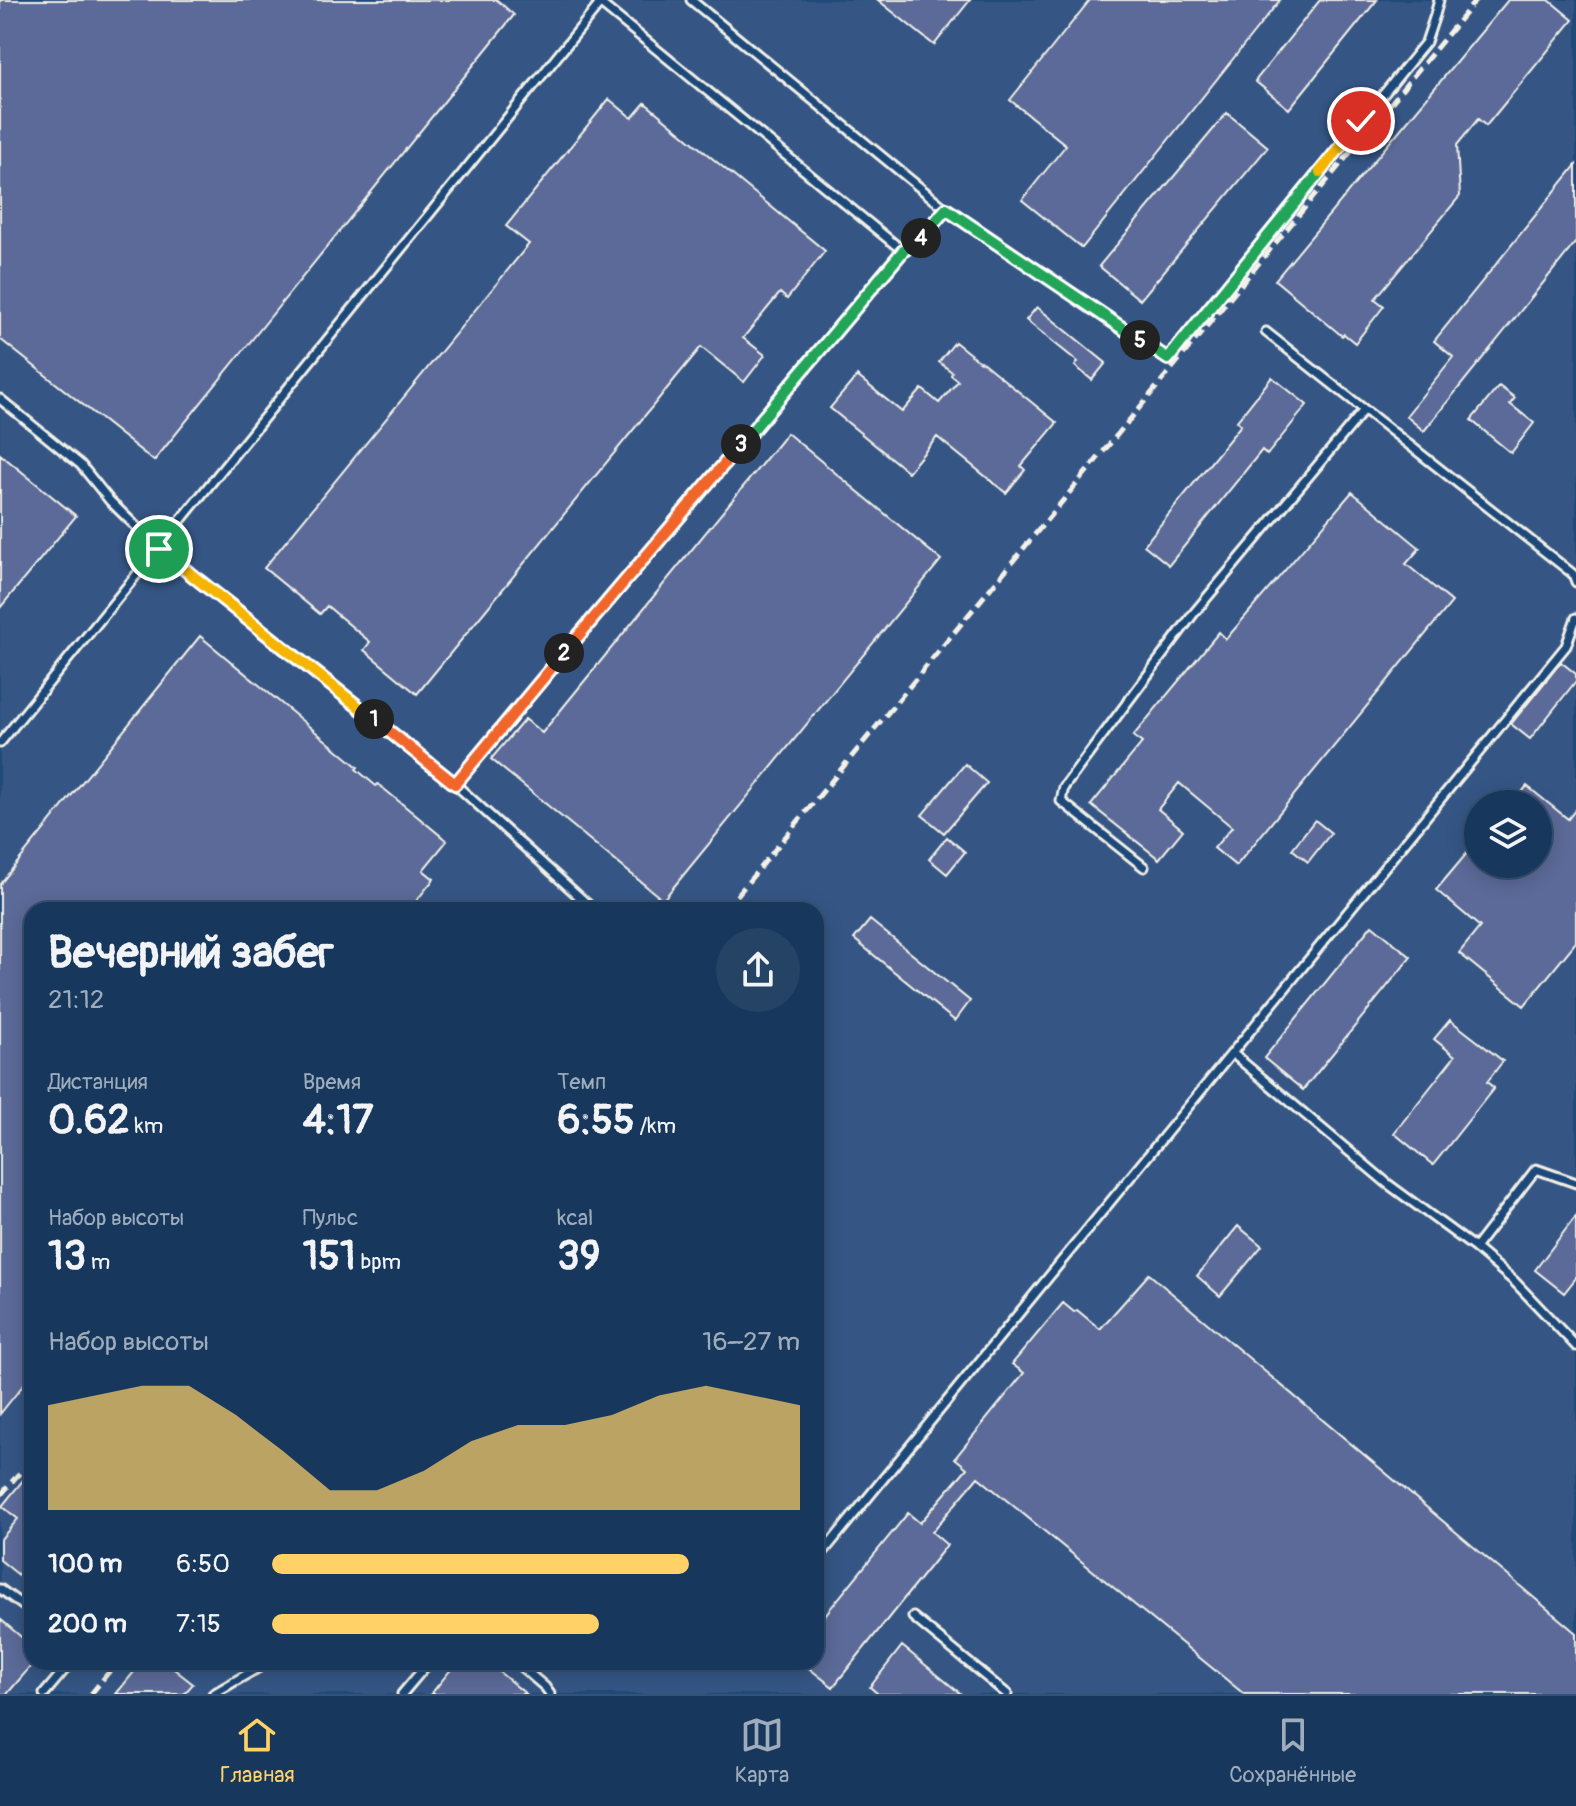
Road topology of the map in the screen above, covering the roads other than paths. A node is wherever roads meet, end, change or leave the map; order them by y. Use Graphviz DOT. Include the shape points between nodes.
graph roads {
  1 [pos="691,0"];
  2 [pos="1439,0"];
  3 [pos="600,1"];
  4 [pos="946,209"];
  5 [pos="903,251"];
  6 [pos="1266,332"];
  7 [pos="0,399"];
  8 [pos="1364,410"];
  9 [pos="159,549"];
  10 [pos="1575,575"];
  11 [pos="1576,618"];
  12 [pos="0,743"];
  13 [pos="455,784"];
  14 [pos="1144,867"];
  15 [pos="585,902"];
  16 [pos="1232,1053"];
  17 [pos="1576,1183"];
  18 [pos="1475,1248"];
  19 [pos="1576,1346"];
  20 [pos="824,1551"];
  21 [pos="0,1589"];
  22 [pos="24,1606"];
  23 [pos="913,1617"];
  24 [pos="64,1670"];
  25 [pos="254,1670"];
  26 [pos="422,1670"];
  27 [pos="525,1670"];
  28 [pos="44,1694"];
  29 [pos="213,1694"];
  30 [pos="402,1694"];
  31 [pos="550,1694"];
  32 [pos="1007,1694"];
  1 -- 4 [label="lane"];
  2 -- 4 [label="lane" via="1426,42 1168,359"];
  3 -- 5 [label="lane"];
  3 -- 9 [label="lane"];
  4 -- 5 [label="lane"];
  5 -- 13 [label="lane"];
  6 -- 8 [label="lane"];
  7 -- 9 [label="lane" via="81,465"];
  8 -- 10 [label="lane"];
  8 -- 14 [label="lane" via="1194,613 1064,787 1061,801"];
  9 -- 12 [label="lane"];
  9 -- 13 [label="lane"];
  11 -- 16 [label="lane" via="1566,646"];
  13 -- 15 [label="lane"];
  16 -- 18 [label="lane" via="1388,1184"];
  16 -- 20 [label="lane"];
  17 -- 18 [label="lane" via="1536,1169"];
  18 -- 19 [label="lane"];
  21 -- 22 [label="lane"];
  23 -- 32 [label="lane"];
  24 -- 28 [label="lane"];
  25 -- 29 [label="lane"];
  26 -- 30 [label="lane"];
  27 -- 31 [label="lane"];
}
